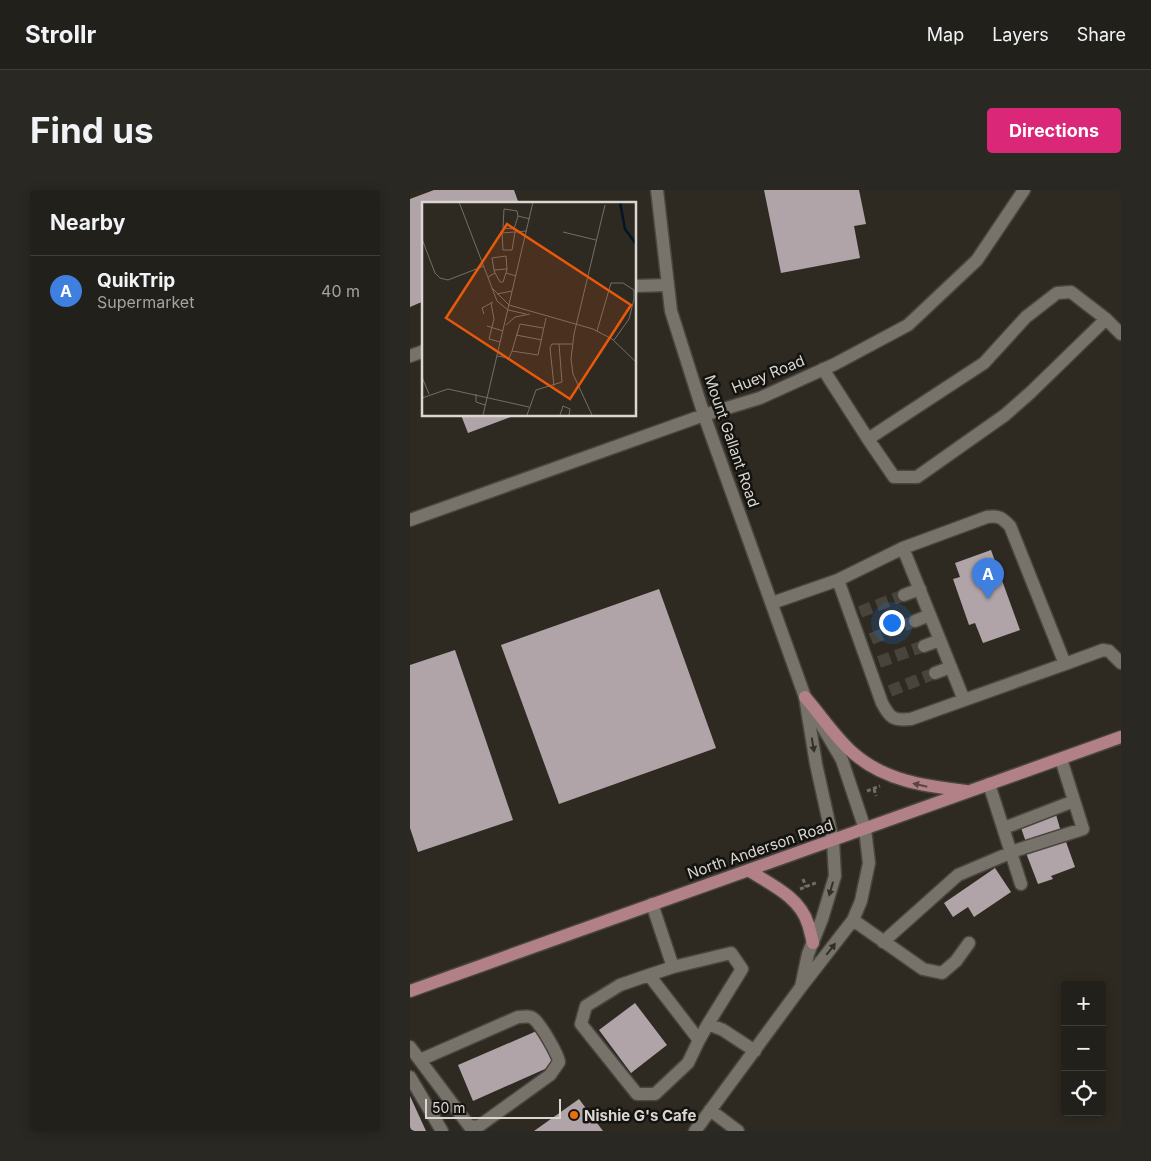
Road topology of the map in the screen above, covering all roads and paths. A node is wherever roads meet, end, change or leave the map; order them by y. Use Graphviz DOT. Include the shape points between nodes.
graph roads {
  1 [pos="657,190"];
  2 [pos="1024,190"];
  3 [pos="668,285"];
  4 [pos="636,286"];
  5 [pos="1106,319"];
  6 [pos="1121,334"];
  7 [pos="422,352"];
  8 [pos="410,356"];
  9 [pos="823,369"];
  10 [pos="704,415"];
  11 [pos="868,439"];
  12 [pos="410,520"];
  13 [pos="903,548"];
  14 [pos="838,580"];
  15 [pos="920,589"];
  16 [pos="904,595"];
  17 [pos="772,603"];
  18 [pos="930,615"];
  19 [pos="915,621"];
  20 [pos="940,640"];
  21 [pos="924,646"];
  22 [pos="1065,664"];
  23 [pos="1121,664"];
  24 [pos="951,668"];
  25 [pos="935,673"];
  26 [pos="805,697"];
  27 [pos="964,700"];
  28 [pos="1121,738"];
  29 [pos="1061,758"];
  30 [pos="885,784"];
  31 [pos="990,784"];
  32 [pos="874,789"];
  33 [pos="968,791"];
  34 [pos="865,792"];
  35 [pos="876,796"];
  36 [pos="1074,801"];
  37 [pos="1004,828"];
  38 [pos="865,829"];
  39 [pos="833,841"];
  40 [pos="1011,852"];
  41 [pos="748,870"];
  42 [pos="803,880"];
  43 [pos="825,880"];
  44 [pos="1021,884"];
  45 [pos="806,887"];
  46 [pos="795,891"];
  47 [pos="652,904"];
  48 [pos="853,920"];
  49 [pos="883,942"];
  50 [pos="969,942"];
  51 [pos="813,943"];
  52 [pos="674,967"];
  53 [pos="649,975"];
  54 [pos="801,987"];
  55 [pos="410,991"];
  56 [pos="708,1024"];
  57 [pos="699,1040"];
  58 [pos="410,1047"];
  59 [pos="755,1050"];
  60 [pos="423,1064"];
  61 [pos="410,1077"];
  62 [pos="710,1110"];
  63 [pos="442,1131"];
  64 [pos="695,1131"];
  65 [pos="738,1131"];
  1 -- 3 [label="street, Mount Gallant Road"];
  2 -- 9 [label="street, Huey Road" via="977,260 908,325"];
  3 -- 4 [label="street"];
  3 -- 10 [label="street, Mount Gallant Road" via="671,311"];
  5 -- 6 [label="street"];
  5 -- 11 [label="street" via="1071,292 1057,293 1026,317 984,363"];
  5 -- 11 [label="street" via="1005,414 917,477 894,477"];
  7 -- 8 [label="street"];
  9 -- 10 [label="street, Huey Road" via="760,398"];
  9 -- 11 [label="street"];
  10 -- 12 [label="street, Huey Road"];
  10 -- 17 [label="street, Mount Gallant Road"];
  13 -- 14 [label="street"];
  13 -- 15 [label="street"];
  13 -- 22 [label="street" via="987,517 996,515 1002,518 1010,526"];
  14 -- 17 [label="street"];
  14 -- 27 [label="street" via="866,641 884,693 887,713 894,719 911,719"];
  15 -- 16 [label="street"];
  15 -- 18 [label="street"];
  17 -- 26 [label="street, Mount Gallant Road"];
  18 -- 19 [label="street"];
  18 -- 20 [label="street"];
  20 -- 21 [label="street"];
  20 -- 24 [label="street"];
  22 -- 23 [label="street" via="1103,650 1109,651"];
  22 -- 27 [label="street"];
  24 -- 25 [label="street"];
  24 -- 27 [label="street"];
  33 -- 26 [label="main road, one-way" via="925,786 871,767 851,751"];
  26 -- 38 [label="street, Mount Gallant Road" via="842,760"];
  26 -- 39 [label="street, Mount Gallant Road, one-way"];
  28 -- 29 [label="main road, North Anderson Road"];
  29 -- 31 [label="main road, North Anderson Road"];
  29 -- 36 [label="street"];
  30 -- 32 [label="path"];
  31 -- 33 [label="main road, North Anderson Road"];
  31 -- 37 [label="street"];
  32 -- 34 [label="path"];
  32 -- 35 [label="path"];
  33 -- 38 [label="main road, North Anderson Road"];
  36 -- 37 [label="street"];
  36 -- 40 [label="street" via="1083,829"];
  37 -- 40 [label="street"];
  38 -- 39 [label="main road, North Anderson Road"];
  38 -- 48 [label="street, Mount Gallant Road" via="869,863 861,902"];
  39 -- 41 [label="main road, North Anderson Road"];
  39 -- 51 [label="street, Mount Gallant Road, one-way" via="834,876"];
  40 -- 44 [label="street"];
  40 -- 49 [label="street" via="958,875"];
  41 -- 47 [label="main road, North Anderson Road"];
  41 -- 51 [label="main road" via="799,906 808,922"];
  42 -- 45 [label="path"];
  43 -- 45 [label="path"];
  45 -- 46 [label="path"];
  47 -- 52 [label="street"];
  47 -- 55 [label="main road, North Anderson Road"];
  48 -- 49 [label="street"];
  54 -- 48 [label="street, Mount Gallant Road, one-way"];
  49 -- 50 [label="street" via="923,969 942,973 956,961"];
  51 -- 54 [label="street, Mount Gallant Road"];
  52 -- 53 [label="street"];
  52 -- 56 [label="street" via="731,953 742,969"];
  53 -- 57 [label="street"];
  53 -- 57 [label="street" via="620,985 586,1006 581,1024 637,1094 655,1094 688,1063"];
  54 -- 59 [label="street, Mount Gallant Road"];
  56 -- 57 [label="street"];
  56 -- 59 [label="street"];
  58 -- 60 [label="street"];
  59 -- 62 [label="street, Mount Gallant Road"];
  60 -- 60 [label="street" via="470,1127 479,1126 550,1075 559,1062 536,1020 529,1016 518,1017"];
  60 -- 61 [label="street"];
  61 -- 63 [label="street"];
  62 -- 64 [label="street, Mount Gallant Road"];
  62 -- 65 [label="street"];
}
